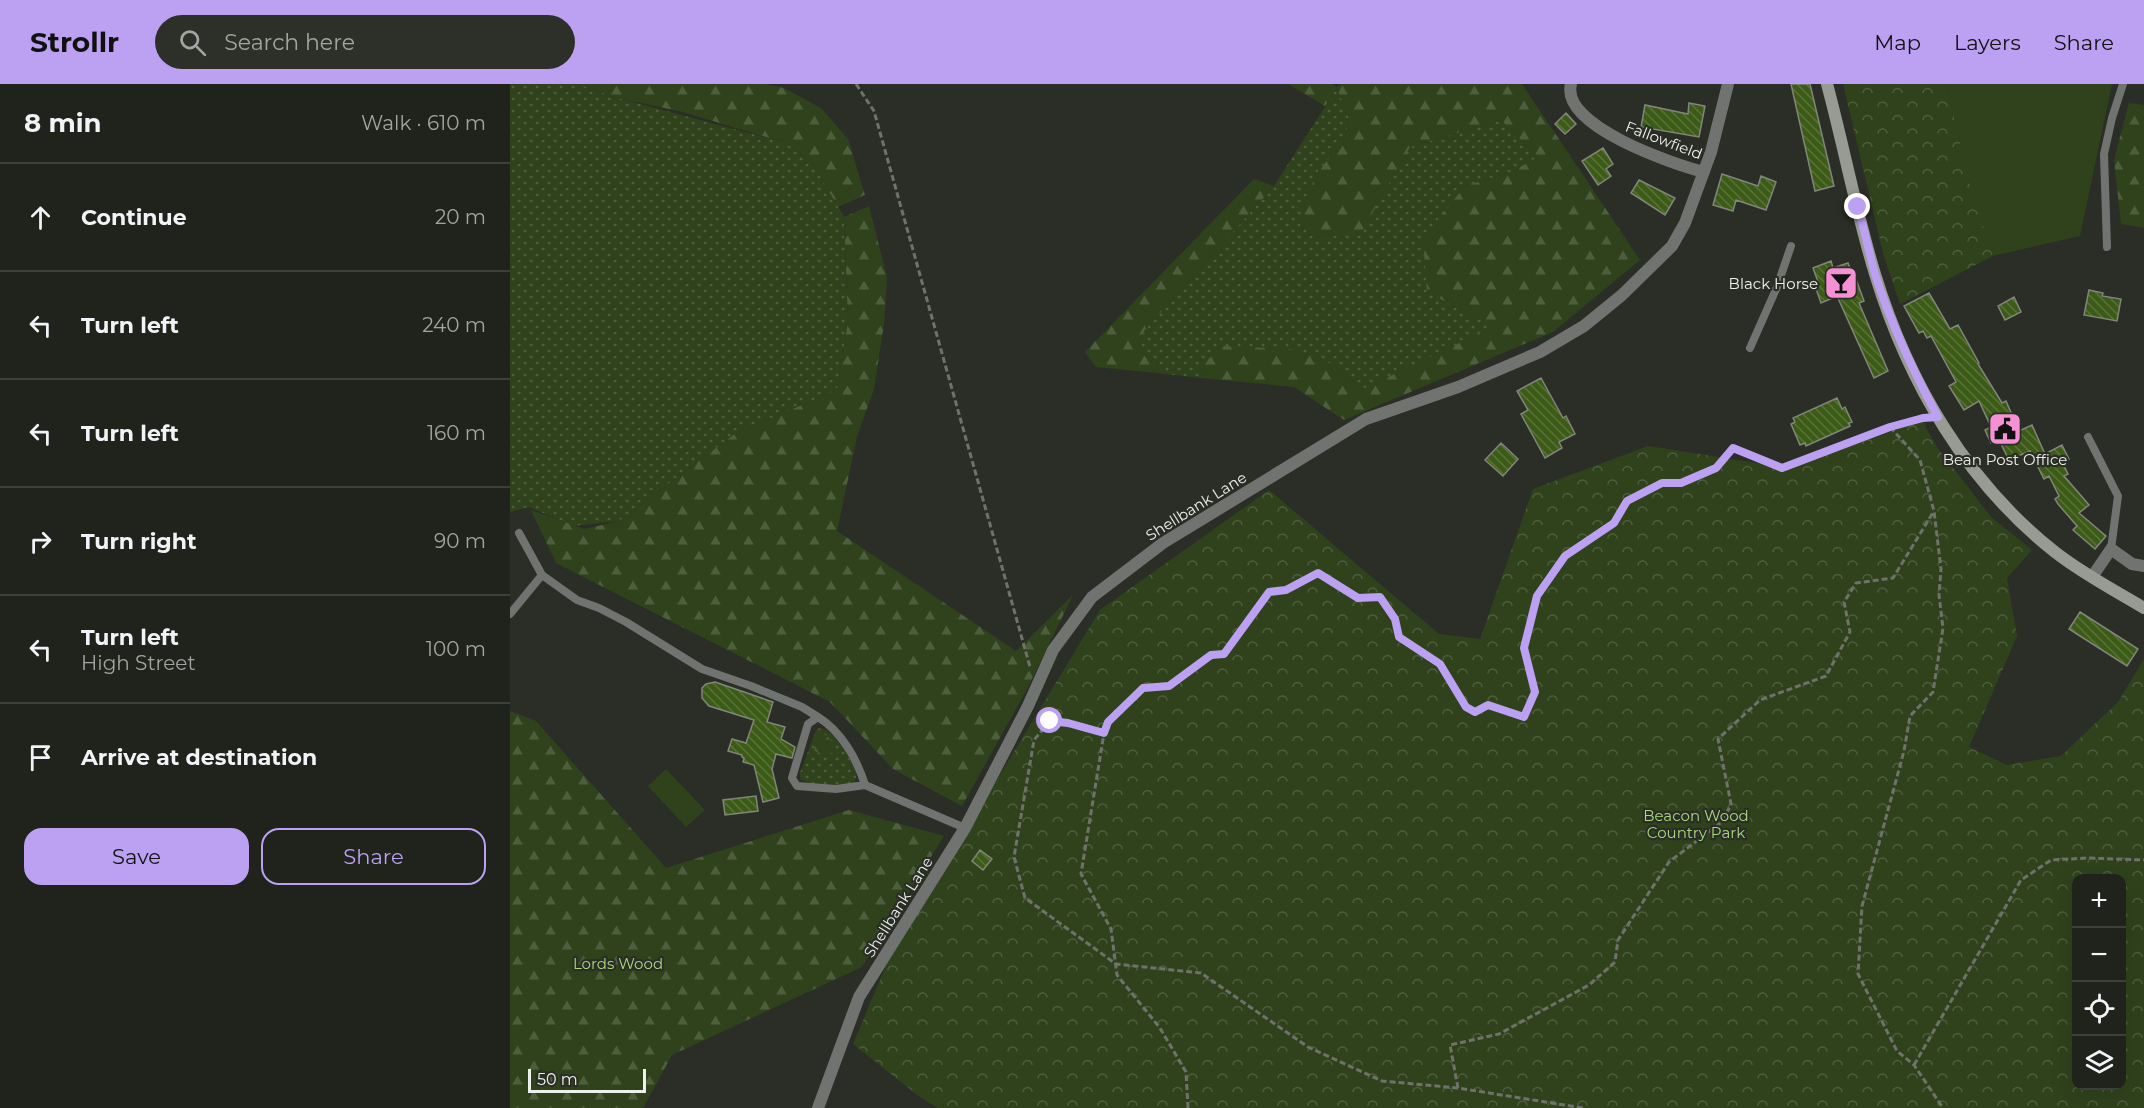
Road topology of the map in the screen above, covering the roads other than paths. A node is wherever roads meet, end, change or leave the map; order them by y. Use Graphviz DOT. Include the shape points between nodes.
graph roads {
  1 [pos="1570,84"];
  2 [pos="1728,84"];
  3 [pos="1827,84"];
  4 [pos="2123,84"];
  5 [pos="1704,172"];
  6 [pos="1791,246"];
  7 [pos="2106,247"];
  8 [pos="1750,348"];
  9 [pos="2088,437"];
  10 [pos="519,533"];
  11 [pos="2111,549"];
  12 [pos="2144,566"];
  13 [pos="542,575"];
  14 [pos="2092,577"];
  15 [pos="2144,608"];
  16 [pos="510,614"];
  17 [pos="818,717"];
  18 [pos="865,785"];
  19 [pos="965,828"];
  20 [pos="818,1108"];
  1 -- 5 [label="street, Fallowfield" via="1569,95 1574,104 1611,135 1636,149"];
  2 -- 5 [label="street, Shellbank Lane"];
  3 -- 14 [label="main road" via="1875,273 1904,350 1927,397 1967,463 1994,496 2057,554"];
  4 -- 7 [label="lane" via="2104,154"];
  5 -- 19 [label="street, Shellbank Lane" via="1692,208 1672,246 1584,326 1540,352 1475,380 1366,419 1163,543 1092,597 1053,650"];
  6 -- 8 [label="lane"];
  9 -- 11 [label="lane" via="2118,496"];
  10 -- 13 [label="lane"];
  11 -- 12 [label="street" via="2132,564"];
  11 -- 14 [label="street"];
  13 -- 16 [label="lane"];
  13 -- 17 [label="lane" via="577,600 626,622 702,669 802,707"];
  14 -- 15 [label="main road"];
  17 -- 18 [label="lane" via="842,739"];
  17 -- 18 [label="lane" via="808,724 792,778 797,786 836,789"];
  18 -- 19 [label="lane"];
  19 -- 20 [label="street, Shellbank Lane" via="859,997"];
}
